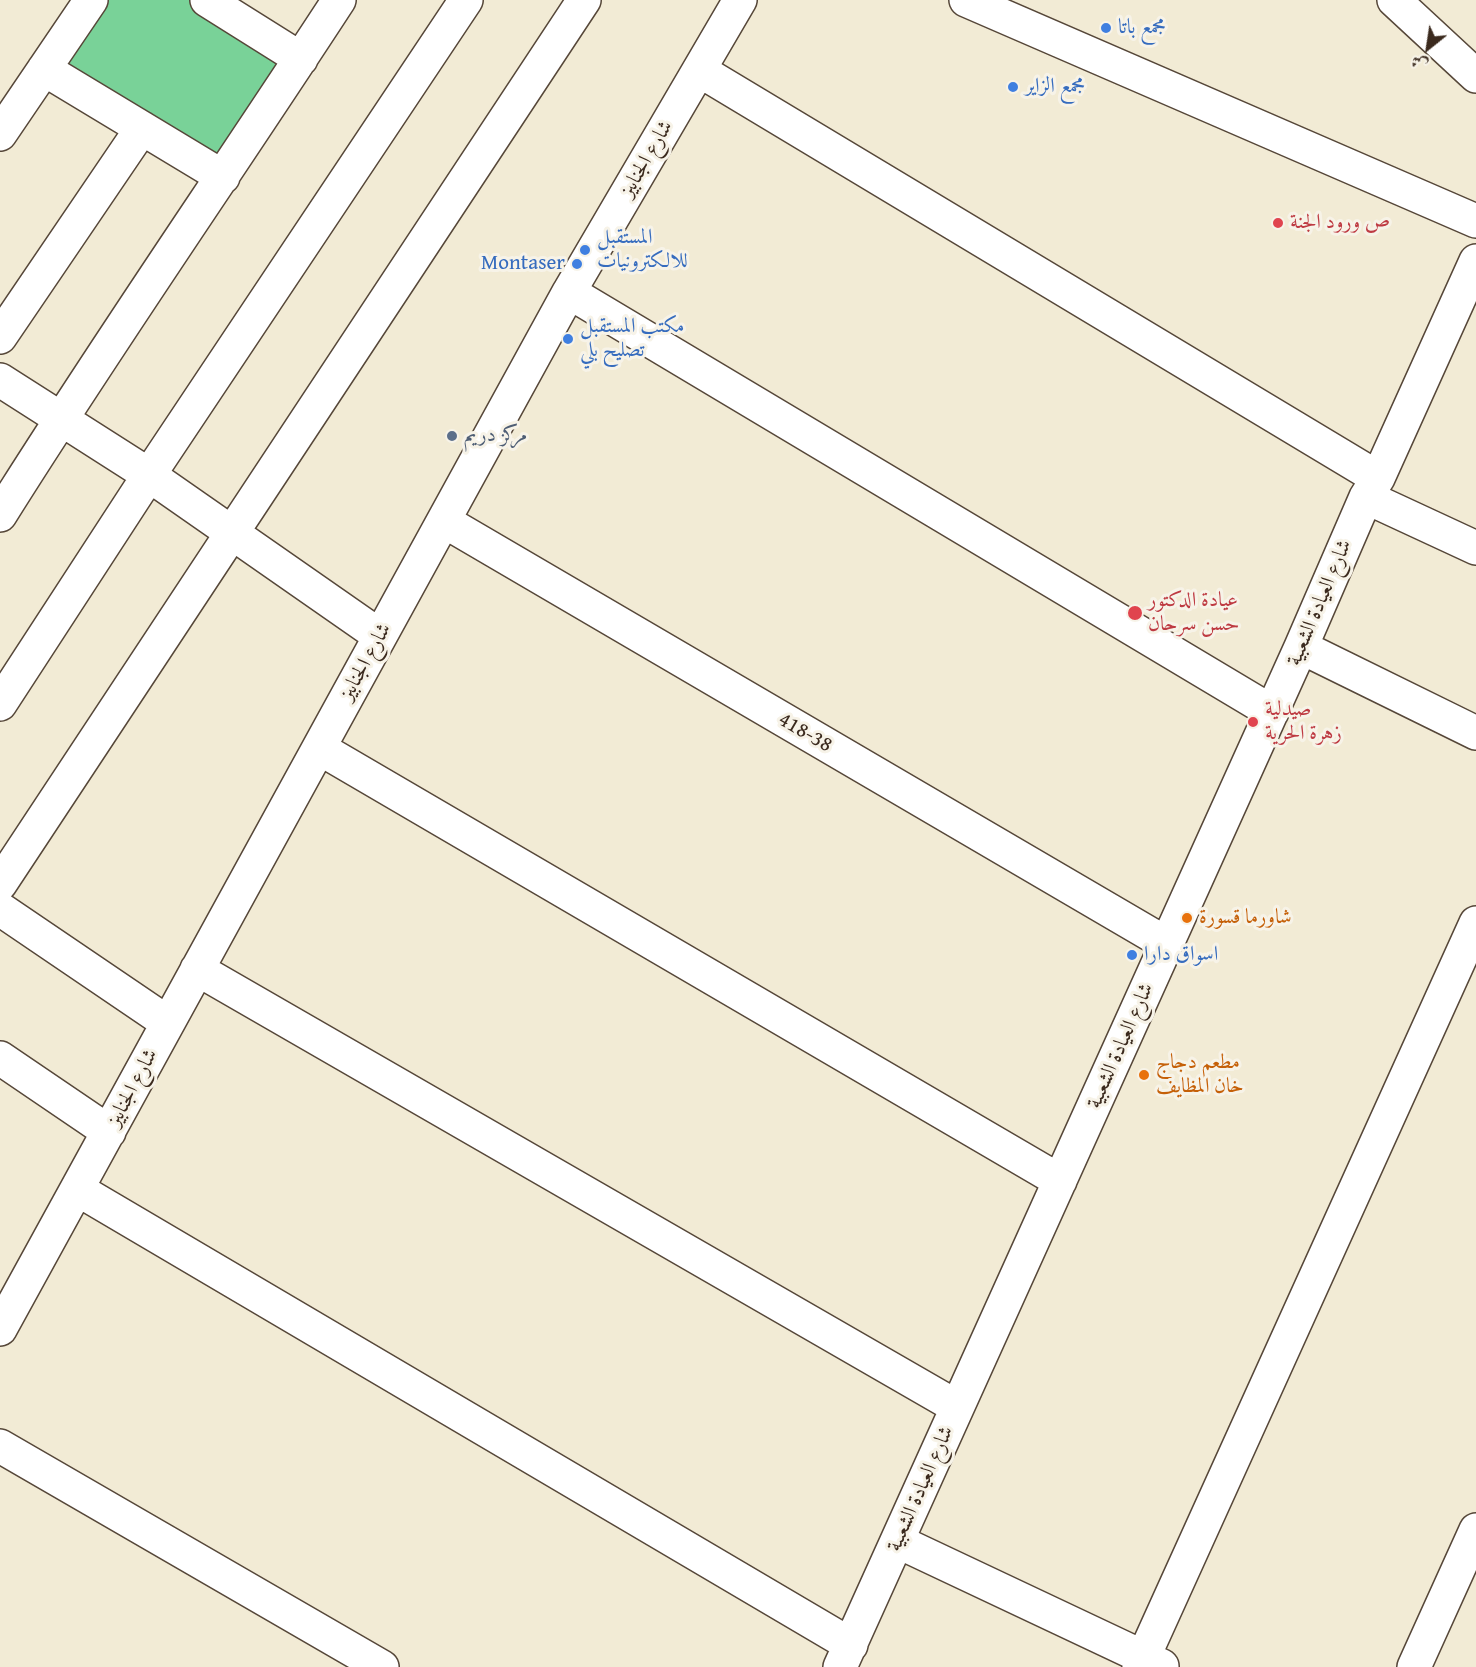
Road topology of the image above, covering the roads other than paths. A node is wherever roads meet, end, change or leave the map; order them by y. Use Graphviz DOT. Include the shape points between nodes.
graph roads {
  1 [pos="91,0"];
  2 [pos="339,0"];
  3 [pos="466,0"];
  4 [pos="584,0"];
  5 [pos="740,0"];
  6 [pos="966,0"];
  7 [pos="1394,0"];
  8 [pos="215,2"];
  9 [pos="301,59"];
  10 [pos="44,69"];
  11 [pos="699,70"];
  12 [pos="1476,76"];
  13 [pos="142,128"];
  14 [pos="0,134"];
  15 [pos="223,177"];
  16 [pos="1476,221"];
  17 [pos="1476,261"];
  18 [pos="569,292"];
  19 [pos="0,337"];
  20 [pos="0,380"];
  21 [pos="60,420"];
  22 [pos="149,475"];
  23 [pos="1372,487"];
  24 [pos="0,515"];
  25 [pos="444,521"];
  26 [pos="232,533"];
  27 [pos="1476,548"];
  28 [pos="380,636"];
  29 [pos="1301,647"];
  30 [pos="0,705"];
  31 [pos="1272,712"];
  32 [pos="1476,733"];
  33 [pos="319,748"];
  34 [pos="0,884"];
  35 [pos="0,909"];
  36 [pos="1476,923"];
  37 [pos="1167,944"];
  38 [pos="197,969"];
  39 [pos="168,1023"];
  40 [pos="0,1058"];
  41 [pos="109,1132"];
  42 [pos="1060,1181"];
  43 [pos="77,1189"];
  44 [pos="5,1315"];
  45 [pos="957,1407"];
  46 [pos="0,1446"];
  47 [pos="1476,1530"];
  48 [pos="897,1541"];
  49 [pos="845,1656"];
  50 [pos="1148,1664"];
  51 [pos="382,1667"];
  52 [pos="1413,1667"];
  1 -- 10 [label="street"];
  2 -- 9 [label="street"];
  3 -- 22 [label="street"];
  4 -- 26 [label="street"];
  5 -- 11 [label="street, شارع الجنابيز"];
  6 -- 16 [label="street"];
  7 -- 12 [label="street"];
  8 -- 9 [label="street"];
  9 -- 15 [label="street"];
  10 -- 13 [label="street"];
  10 -- 14 [label="street"];
  11 -- 18 [label="street, شارع الجنابيز"];
  11 -- 23 [label="street"];
  13 -- 15 [label="street"];
  13 -- 19 [label="street"];
  15 -- 21 [label="street"];
  17 -- 23 [label="street, شارع العيادة الشعبية"];
  18 -- 25 [label="street, شارع الجنابيز"];
  18 -- 31 [label="street"];
  20 -- 21 [label="street"];
  21 -- 22 [label="street"];
  21 -- 24 [label="street"];
  22 -- 26 [label="street"];
  22 -- 30 [label="street"];
  23 -- 27 [label="street"];
  23 -- 29 [label="street, شارع العيادة الشعبية"];
  25 -- 28 [label="street, شارع الجنابيز"];
  25 -- 37 [label="street, 418-38"];
  26 -- 28 [label="street"];
  26 -- 34 [label="street"];
  28 -- 33 [label="street, شارع الجنابيز"];
  29 -- 31 [label="street, شارع العيادة الشعبية"];
  29 -- 32 [label="street"];
  31 -- 37 [label="street, شارع العيادة الشعبية"];
  33 -- 38 [label="street, شارع الجنابيز"];
  33 -- 42 [label="street"];
  35 -- 39 [label="street"];
  36 -- 50 [label="street"];
  37 -- 42 [label="street, شارع العيادة الشعبية"];
  38 -- 39 [label="street, شارع الجنابيز"];
  38 -- 45 [label="street"];
  39 -- 41 [label="street, شارع الجنابيز"];
  40 -- 41 [label="street"];
  41 -- 43 [label="street, شارع الجنابيز"];
  42 -- 45 [label="street, شارع العيادة الشعبية"];
  43 -- 44 [label="street, شارع الجنابيز"];
  43 -- 49 [label="street"];
  45 -- 48 [label="street, شارع العيادة الشعبية"];
  46 -- 51 [label="street"];
  47 -- 52 [label="street"];
  48 -- 49 [label="street, شارع العيادة الشعبية"];
  48 -- 50 [label="street"];
}
